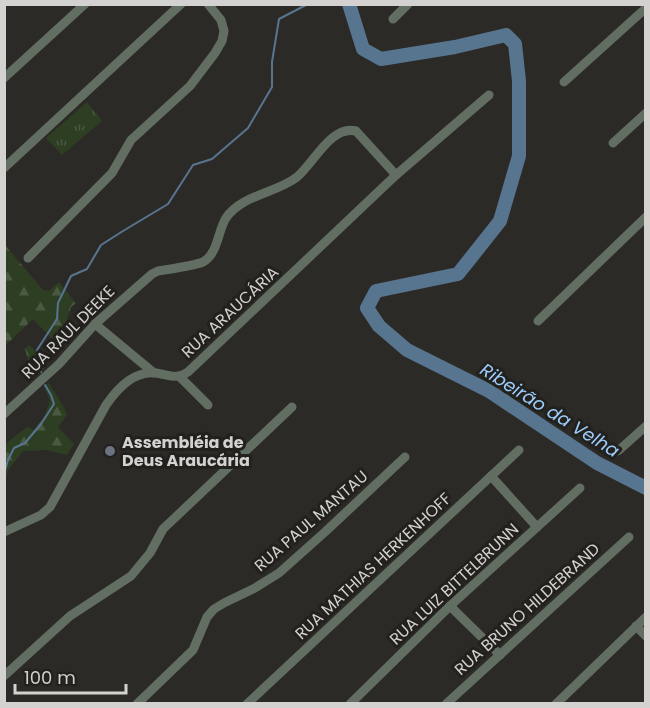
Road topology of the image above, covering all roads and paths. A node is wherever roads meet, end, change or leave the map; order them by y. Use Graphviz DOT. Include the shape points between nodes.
graph roads {
  1 [pos="85,4"];
  2 [pos="181,4"];
  3 [pos="208,4"];
  4 [pos="408,4"];
  5 [pos="641,8"];
  6 [pos="393,19"];
  7 [pos="4,78"];
  8 [pos="564,82"];
  9 [pos="489,95"];
  10 [pos="645,113"];
  11 [pos="613,143"];
  12 [pos="4,168"];
  13 [pos="396,175"];
  14 [pos="645,217"];
  15 [pos="28,258"];
  16 [pos="538,321"];
  17 [pos="95,324"];
  18 [pos="154,372"];
  19 [pos="180,377"];
  20 [pos="208,405"];
  21 [pos="292,407"];
  22 [pos="4,414"];
  23 [pos="644,430"];
  24 [pos="519,450"];
  25 [pos="618,451"];
  26 [pos="405,457"];
  27 [pos="491,476"];
  28 [pos="580,488"];
  29 [pos="537,527"];
  30 [pos="4,532"];
  31 [pos="629,537"];
  32 [pos="450,606"];
  33 [pos="645,617"];
  34 [pos="636,626"];
  35 [pos="645,636"];
  36 [pos="500,655"];
  37 [pos="4,676"];
  38 [pos="137,704"];
  39 [pos="247,704"];
  40 [pos="350,704"];
  41 [pos="446,704"];
  42 [pos="556,704"];
  1 -- 7 [label="street"];
  2 -- 12 [label="street"];
  3 -- 15 [label="street" via="222,20 224,31 215,53 190,86 131,140 111,173"];
  4 -- 6 [label="street"];
  5 -- 8 [label="street"];
  9 -- 13 [label="street, RUA ARAUCÁRIA"];
  10 -- 11 [label="street"];
  13 -- 17 [label="street, RUA RAUL DEEKE" via="356,131 341,131 290,183 233,209 222,225 210,257 152,274"];
  13 -- 19 [label="street, RUA ARAUCÁRIA"];
  14 -- 16 [label="street"];
  17 -- 18 [label="street"];
  17 -- 22 [label="street, RUA RAUL DEEKE" via="59,364"];
  18 -- 19 [label="street, RUA ARAUCÁRIA"];
  18 -- 30 [label="street" via="137,376 113,394 50,507"];
  19 -- 20 [label="street"];
  21 -- 37 [label="street" via="163,529 131,576 70,616"];
  23 -- 25 [label="street"];
  24 -- 27 [label="street, RUA MATHIAS HERKENHOFF"];
  26 -- 38 [label="street, RUA PAUL MANTAU" via="279,573 214,609 193,650"];
  27 -- 29 [label="street"];
  27 -- 39 [label="street, RUA MATHIAS HERKENHOFF"];
  28 -- 29 [label="street, RUA LUIZ BITTELBRUNN"];
  29 -- 32 [label="street, RUA LUIZ BITTELBRUNN"];
  31 -- 36 [label="street, RUA BRUNO HILDEBRAND"];
  32 -- 36 [label="street"];
  32 -- 40 [label="street, RUA LUIZ BITTELBRUNN"];
  33 -- 34 [label="street"];
  34 -- 35 [label="street"];
  34 -- 42 [label="street"];
  36 -- 41 [label="street, RUA BRUNO HILDEBRAND"];
}
